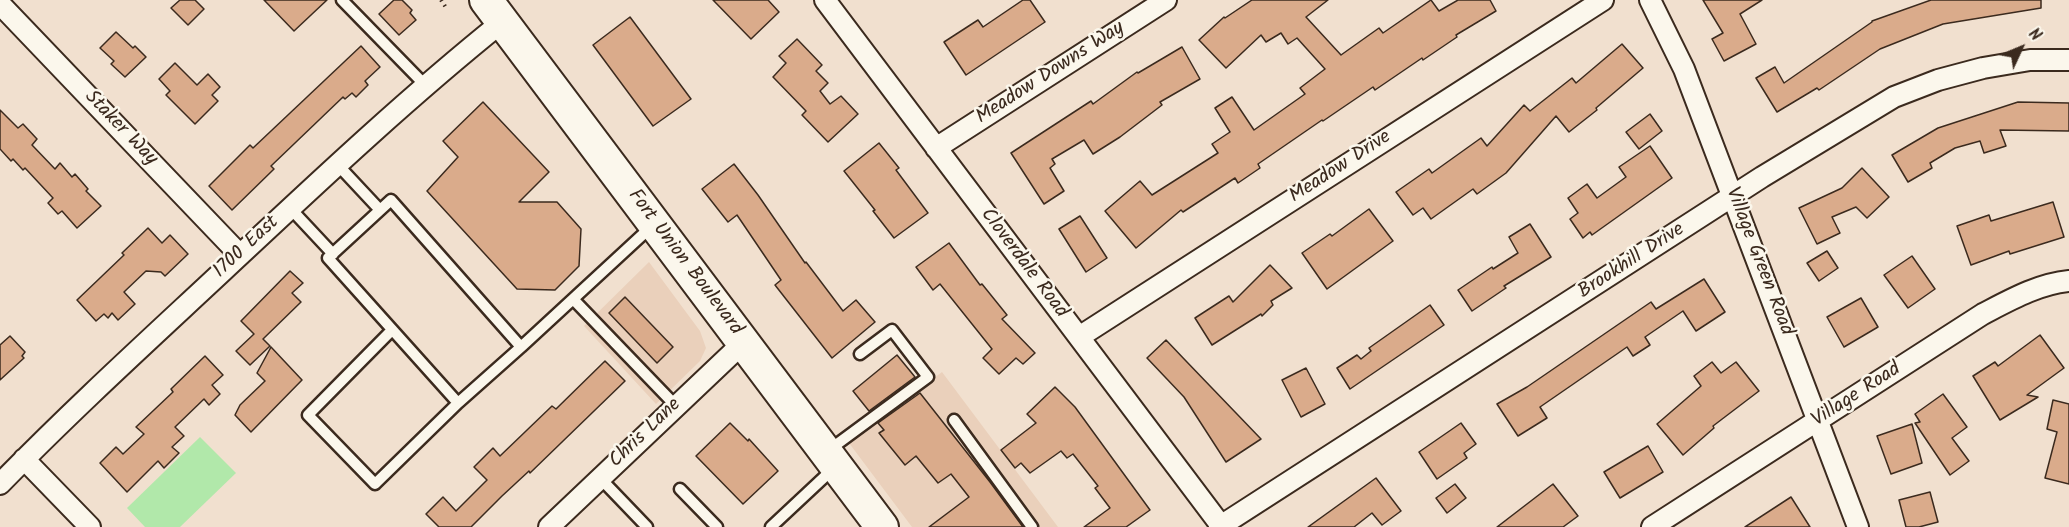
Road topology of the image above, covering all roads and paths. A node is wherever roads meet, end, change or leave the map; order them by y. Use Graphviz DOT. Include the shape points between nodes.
graph roads {
  1 [pos="342,0"];
  2 [pos="441,0"];
  3 [pos="825,0"];
  4 [pos="1166,0"];
  5 [pos="1603,0"];
  6 [pos="1650,0"];
  7 [pos="0,4"];
  8 [pos="447,9"];
  9 [pos="494,11"];
  10 [pos="2069,60"];
  11 [pos="425,85"];
  12 [pos="936,148"];
  13 [pos="338,164"];
  14 [pos="1733,197"];
  15 [pos="290,208"];
  16 [pos="380,210"];
  17 [pos="654,224"];
  18 [pos="333,254"];
  19 [pos="240,255"];
  20 [pos="2069,281"];
  21 [pos="573,298"];
  22 [pos="392,330"];
  23 [pos="1078,337"];
  24 [pos="744,342"];
  25 [pos="521,347"];
  26 [pos="860,354"];
  27 [pos="458,403"];
  28 [pos="676,405"];
  29 [pos="954,420"];
  30 [pos="1818,420"];
  31 [pos="24,459"];
  32 [pos="831,459"];
  33 [pos="600,478"];
  34 [pos="0,484"];
  35 [pos="680,489"];
  36 [pos="1221,526"];
  37 [pos="90,527"];
  38 [pos="549,527"];
  39 [pos="647,527"];
  40 [pos="717,527"];
  41 [pos="771,527"];
  42 [pos="882,527"];
  43 [pos="1032,527"];
  44 [pos="1652,527"];
  45 [pos="1858,527"];
  1 -- 11 [label="lane"];
  2 -- 8 [label="path"];
  3 -- 12 [label="street, Cloverdale Road"];
  4 -- 12 [label="street, Meadow Downs Way"];
  5 -- 23 [label="street, Meadow Drive"];
  6 -- 14 [label="street, Village Green Road" via="1684,69"];
  7 -- 19 [label="street, Staker Way"];
  9 -- 11 [label="street, 1700 East"];
  9 -- 17 [label="main road, Fort Union Boulevard"];
  10 -- 14 [label="street, Brookhill Drive" via="2030,60 1938,80 1894,98"];
  11 -- 13 [label="street, 1700 East"];
  12 -- 23 [label="street, Cloverdale Road"];
  13 -- 15 [label="street, 1700 East"];
  13 -- 16 [label="lane"];
  14 -- 30 [label="street, Village Green Road"];
  14 -- 36 [label="street, Brookhill Drive"];
  15 -- 18 [label="lane"];
  15 -- 19 [label="street, 1700 East"];
  16 -- 18 [label="lane"];
  16 -- 25 [label="lane" via="390,200"];
  17 -- 21 [label="lane"];
  17 -- 24 [label="main road, Fort Union Boulevard"];
  18 -- 22 [label="lane" via="328,258"];
  19 -- 31 [label="street, 1700 East"];
  20 -- 30 [label="street, Village Road" via="2021,294 1983,314"];
  21 -- 25 [label="lane"];
  21 -- 28 [label="lane"];
  22 -- 27 [label="lane"];
  22 -- 27 [label="lane" via="308,415 375,484"];
  23 -- 36 [label="street, Cloverdale Road"];
  24 -- 28 [label="street, Chris Lane"];
  24 -- 32 [label="main road, Fort Union Boulevard"];
  25 -- 27 [label="lane"];
  26 -- 32 [label="lane" via="892,330 928,377"];
  28 -- 33 [label="street, Chris Lane"];
  29 -- 43 [label="lane"];
  30 -- 44 [label="street, Village Road"];
  30 -- 45 [label="street, Village Green Road"];
  31 -- 34 [label="street, 1700 East"];
  31 -- 37 [label="street"];
  32 -- 41 [label="lane"];
  32 -- 42 [label="main road, Fort Union Boulevard"];
  33 -- 38 [label="street, Chris Lane"];
  33 -- 39 [label="lane"];
  35 -- 40 [label="lane"];
}
